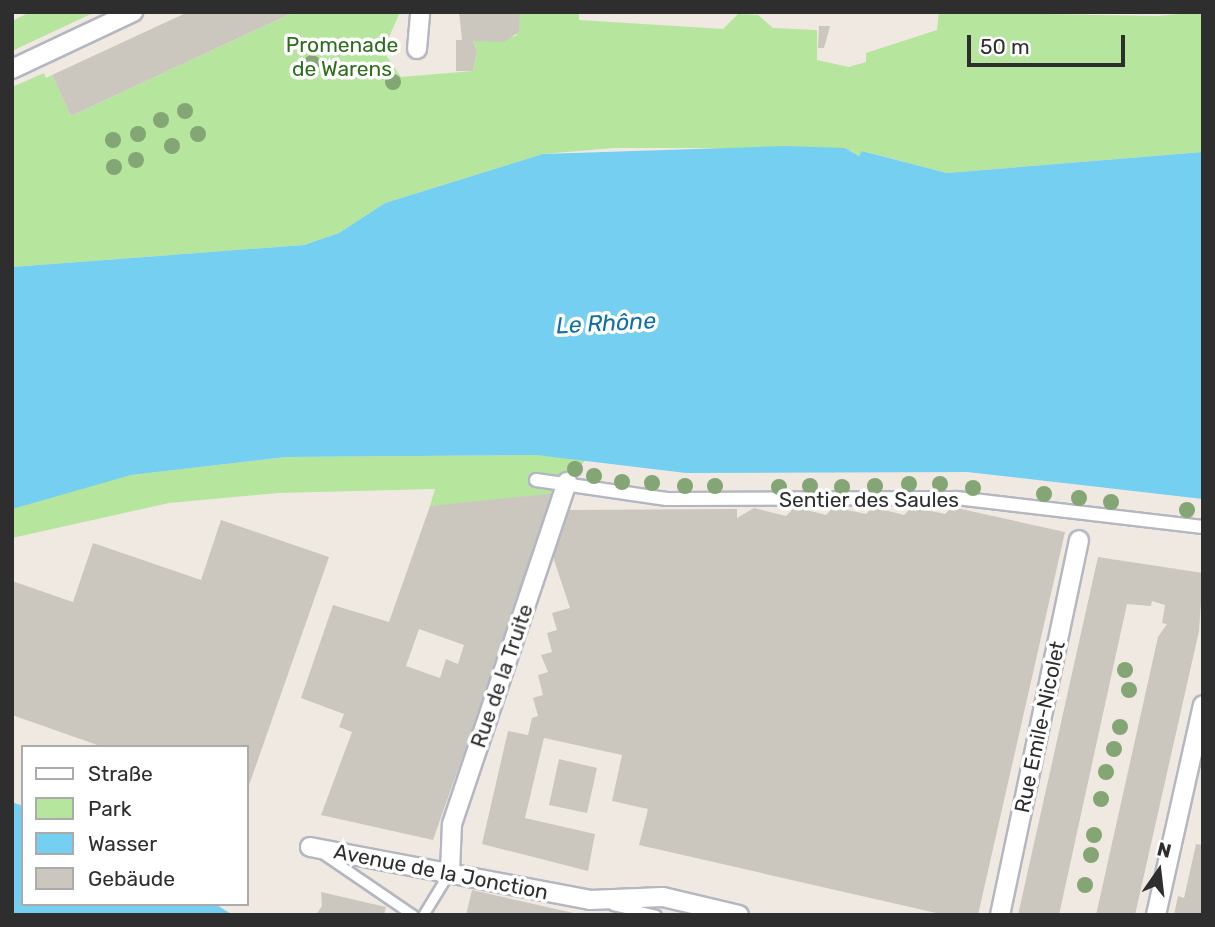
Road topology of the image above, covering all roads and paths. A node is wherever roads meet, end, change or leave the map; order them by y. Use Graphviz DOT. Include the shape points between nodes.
graph roads {
  1 [pos="133,12"];
  2 [pos="420,12"];
  3 [pos="417,49"];
  4 [pos="12,69"];
  5 [pos="536,480"];
  6 [pos="567,482"];
  7 [pos="1203,527"];
  8 [pos="1079,540"];
  9 [pos="1203,705"];
  10 [pos="314,848"];
  11 [pos="450,871"];
  12 [pos="590,900"];
  13 [pos="734,914"];
  14 [pos="413,915"];
  15 [pos="423,915"];
  16 [pos="656,915"];
  17 [pos="1000,915"];
  18 [pos="1156,915"];
  1 -- 4 [label="street"];
  2 -- 3 [label="street"];
  5 -- 6 [label="street, Sentier des Saules"];
  6 -- 7 [label="street, Sentier des Saules" via="667,499 956,498"];
  6 -- 11 [label="street, Rue de la Truite" via="452,824"];
  8 -- 17 [label="street, Rue Emile-Nicolet"];
  9 -- 18 [label="street"];
  10 -- 11 [label="street, Avenue de la Jonction"];
  10 -- 14 [label="lane"];
  11 -- 12 [label="street, Avenue de la Jonction"];
  11 -- 15 [label="lane"];
  12 -- 13 [label="street, Avenue de la Jonction" via="663,897"];
  12 -- 16 [label="lane"];
}
